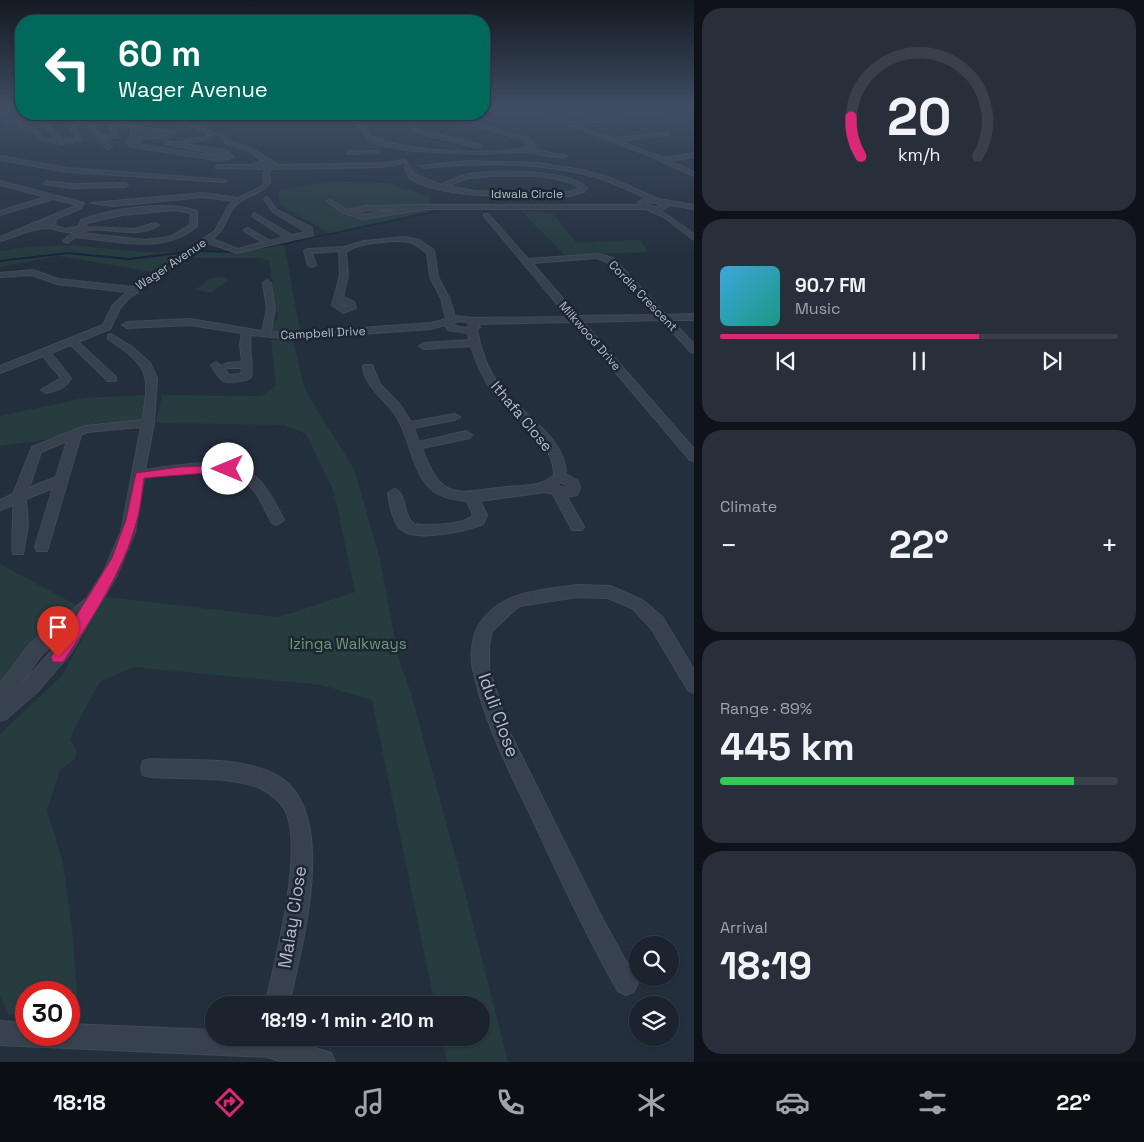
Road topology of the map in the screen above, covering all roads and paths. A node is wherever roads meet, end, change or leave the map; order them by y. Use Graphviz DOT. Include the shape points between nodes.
graph roads {
  1 [pos="208,157"];
  2 [pos="231,157"];
  3 [pos="255,157"];
  4 [pos="258,157"];
  5 [pos="408,157"];
  6 [pos="419,157"];
  7 [pos="655,157"];
  8 [pos="685,157"];
  9 [pos="0,158"];
  10 [pos="664,160"];
  11 [pos="419,162"];
  12 [pos="405,164"];
  13 [pos="256,165"];
  14 [pos="217,167"];
  15 [pos="270,167"];
  16 [pos="694,174"];
  17 [pos="144,176"];
  18 [pos="417,178"];
  19 [pos="193,179"];
  20 [pos="223,181"];
  21 [pos="0,183"];
  22 [pos="46,183"];
  23 [pos="125,185"];
  24 [pos="442,186"];
  25 [pos="179,187"];
  26 [pos="631,189"];
  27 [pos="172,191"];
  28 [pos="109,192"];
  29 [pos="165,195"];
  30 [pos="100,196"];
  31 [pos="52,197"];
  32 [pos="267,199"];
  33 [pos="234,200"];
  34 [pos="654,200"];
  35 [pos="329,201"];
  36 [pos="94,205"];
  37 [pos="645,205"];
  38 [pos="665,205"];
  39 [pos="626,206"];
  40 [pos="690,206"];
  41 [pos="82,207"];
  42 [pos="423,208"];
  43 [pos="0,214"];
  44 [pos="254,215"];
  45 [pos="486,215"];
  46 [pos="666,216"];
  47 [pos="49,223"];
  48 [pos="155,225"];
  49 [pos="248,230"];
  50 [pos="78,232"];
  51 [pos="291,238"];
  52 [pos="694,238"];
  53 [pos="0,240"];
  54 [pos="207,240"];
  55 [pos="67,242"];
  56 [pos="269,243"];
  57 [pos="345,249"];
  58 [pos="526,261"];
  59 [pos="312,264"];
  60 [pos="0,275"];
  61 [pos="268,283"];
  62 [pos="133,290"];
  63 [pos="338,298"];
  64 [pos="445,298"];
  65 [pos="115,313"];
  66 [pos="694,317"];
  67 [pos="665,318"];
  68 [pos="576,319"];
  69 [pos="471,324"];
  70 [pos="453,326"];
  71 [pos="107,332"];
  72 [pos="126,332"];
  73 [pos="247,332"];
  74 [pos="266,334"];
  75 [pos="75,341"];
  76 [pos="424,346"];
  77 [pos="475,346"];
  78 [pos="694,350"];
  79 [pos="45,352"];
  80 [pos="216,365"];
  81 [pos="248,365"];
  82 [pos="227,366"];
  83 [pos="368,367"];
  84 [pos="0,370"];
  85 [pos="112,379"];
  86 [pos="46,390"];
  87 [pos="454,417"];
  88 [pos="148,423"];
  89 [pos="408,426"];
  90 [pos="76,432"];
  91 [pos="466,435"];
  92 [pos="416,446"];
  93 [pos="694,457"];
  94 [pos="139,475"];
  95 [pos="560,476"];
  96 [pos="61,480"];
  97 [pos="552,490"];
  98 [pos="394,493"];
  99 [pos="19,497"];
  100 [pos="472,497"];
  101 [pos="0,505"];
  102 [pos="277,520"];
  103 [pos="577,527"];
  104 [pos="42,547"];
  105 [pos="18,550"];
  106 [pos="91,602"];
  107 [pos="694,685"];
  108 [pos="0,698"];
  109 [pos="0,713"];
  110 [pos="150,768"];
  111 [pos="626,983"];
  112 [pos="279,996"];
  113 [pos="0,1033"];
  114 [pos="15,1034"];
  115 [pos="80,1036"];
  116 [pos="205,1039"];
  117 [pos="282,1046"];
  118 [pos="322,1062"];
  1 -- 2 [label="street"];
  3 -- 13 [label="street"];
  4 -- 15 [label="street"];
  5 -- 12 [label="street"];
  6 -- 11 [label="street"];
  7 -- 10 [label="street"];
  8 -- 10 [label="street"];
  9 -- 17 [label="street" via="68,170"];
  10 -- 16 [label="street"];
  11 -- 12 [label="street"];
  11 -- 12 [label="street"];
  11 -- 18 [label="street" via="421,175"];
  11 -- 26 [label="street" via="550,166 596,175"];
  12 -- 15 [label="street"];
  12 -- 18 [label="street"];
  13 -- 14 [label="street"];
  13 -- 15 [label="street"];
  13 -- 15 [label="street"];
  15 -- 33 [label="street" via="266,181"];
  17 -- 19 [label="street"];
  17 -- 23 [label="street"];
  18 -- 24 [label="street, Idwala Circle"];
  19 -- 20 [label="street"];
  19 -- 25 [label="street"];
  21 -- 31 [label="street"];
  22 -- 23 [label="street" via="63,186"];
  23 -- 28 [label="street"];
  24 -- 24 [label="street, Idwala Circle" via="483,194 569,194 584,188 570,181 524,175 469,176"];
  26 -- 34 [label="street"];
  26 -- 37 [label="street"];
  27 -- 29 [label="street"];
  30 -- 36 [label="street"];
  31 -- 41 [label="street"];
  31 -- 43 [label="street"];
  32 -- 51 [label="street" via="275,211 310,231"];
  33 -- 36 [label="street" via="198,198"];
  33 -- 36 [label="street" via="197,194"];
  33 -- 54 [label="street, Wager Avenue" via="222,228"];
  34 -- 37 [label="street"];
  34 -- 38 [label="street"];
  35 -- 42 [label="street" via="345,212 364,208"];
  36 -- 41 [label="street"];
  37 -- 38 [label="street"];
  37 -- 39 [label="street"];
  37 -- 46 [label="street"];
  38 -- 40 [label="street"];
  38 -- 46 [label="street"];
  39 -- 42 [label="street"];
  41 -- 47 [label="street"];
  44 -- 51 [label="street"];
  45 -- 58 [label="street, Milkwood Drive"];
  46 -- 52 [label="street"];
  47 -- 50 [label="street"];
  47 -- 53 [label="street" via="34,224 35,227"];
  48 -- 50 [label="street" via="135,231"];
  49 -- 56 [label="street"];
  50 -- 50 [label="street" via="137,242 172,239 192,226 195,212 162,209 102,216 84,222"];
  50 -- 55 [label="street"];
  51 -- 56 [label="street"];
  54 -- 56 [label="street" via="233,251"];
  54 -- 62 [label="street, Wager Avenue"];
  57 -- 59 [label="street" via="308,251"];
  57 -- 63 [label="street"];
  57 -- 64 [label="street" via="403,239 416,242 430,252 434,277"];
  58 -- 67 [label="street, Cordia Crescent" via="607,258"];
  58 -- 68 [label="street, Milkwood Drive"];
  60 -- 62 [label="street" via="33,272 57,280"];
  61 -- 74 [label="street" via="271,309"];
  62 -- 65 [label="street, Wager Avenue" via="120,302"];
  64 -- 69 [label="street"];
  64 -- 70 [label="street"];
  65 -- 71 [label="street, Wager Avenue"];
  65 -- 72 [label="street"];
  66 -- 67 [label="street"];
  67 -- 68 [label="street"];
  67 -- 78 [label="street, Cordia Crescent"];
  68 -- 69 [label="street, Campbell Drive"];
  68 -- 93 [label="street, Milkwood Drive"];
  69 -- 70 [label="street, Campbell Drive"];
  69 -- 77 [label="street, Ithafa Close"];
  70 -- 74 [label="street, Campbell Drive" via="305,336"];
  70 -- 77 [label="street, Ithafa Close"];
  71 -- 72 [label="street"];
  71 -- 72 [label="street, Campbell Drive"];
  71 -- 75 [label="street, Campbell Drive"];
  72 -- 73 [label="street, Campbell Drive" via="156,323 202,324"];
  72 -- 88 [label="street" via="152,378"];
  73 -- 74 [label="street, Campbell Drive"];
  73 -- 81 [label="street" via="244,350"];
  75 -- 79 [label="street, Campbell Drive"];
  75 -- 85 [label="street"];
  76 -- 77 [label="street"];
  77 -- 95 [label="street, Ithafa Close" via="496,389 548,444 560,464"];
  79 -- 84 [label="street, Campbell Drive"];
  79 -- 86 [label="street" via="66,378"];
  80 -- 81 [label="street" via="228,379 246,377"];
  81 -- 82 [label="street"];
  83 -- 89 [label="street" via="374,384"];
  87 -- 89 [label="street"];
  88 -- 90 [label="street" via="98,426"];
  88 -- 94 [label="street"];
  89 -- 92 [label="street"];
  90 -- 96 [label="street"];
  90 -- 99 [label="street" via="36,450"];
  91 -- 92 [label="street"];
  92 -- 100 [label="street" via="428,480 454,495"];
  94 -- 102 [label="street" via="219,468 235,471 246,476 260,490"];
  94 -- 106 [label="street" via="132,520 124,545 111,573"];
  95 -- 97 [label="street"];
  95 -- 97 [label="street, Ithafa Close" via="574,488 568,493"];
  96 -- 99 [label="street"];
  96 -- 104 [label="street"];
  97 -- 100 [label="street"];
  97 -- 103 [label="street"];
  98 -- 100 [label="street" via="405,525 416,530 478,521 480,515"];
  99 -- 101 [label="street"];
  99 -- 105 [label="street" via="21,526"];
  106 -- 108 [label="street" via="36,649"];
  106 -- 109 [label="street" via="56,660"];
  107 -- 111 [label="street, Iduli Close" via="647,612 610,592 578,591 515,601 485,629 481,668 501,733 595,928"];
  110 -- 112 [label="street, Malay Close" via="231,773 265,780 285,794 296,808 302,839 298,899"];
  113 -- 114 [label="street"];
  115 -- 116 [label="street"];
  117 -- 118 [label="street"];
}
